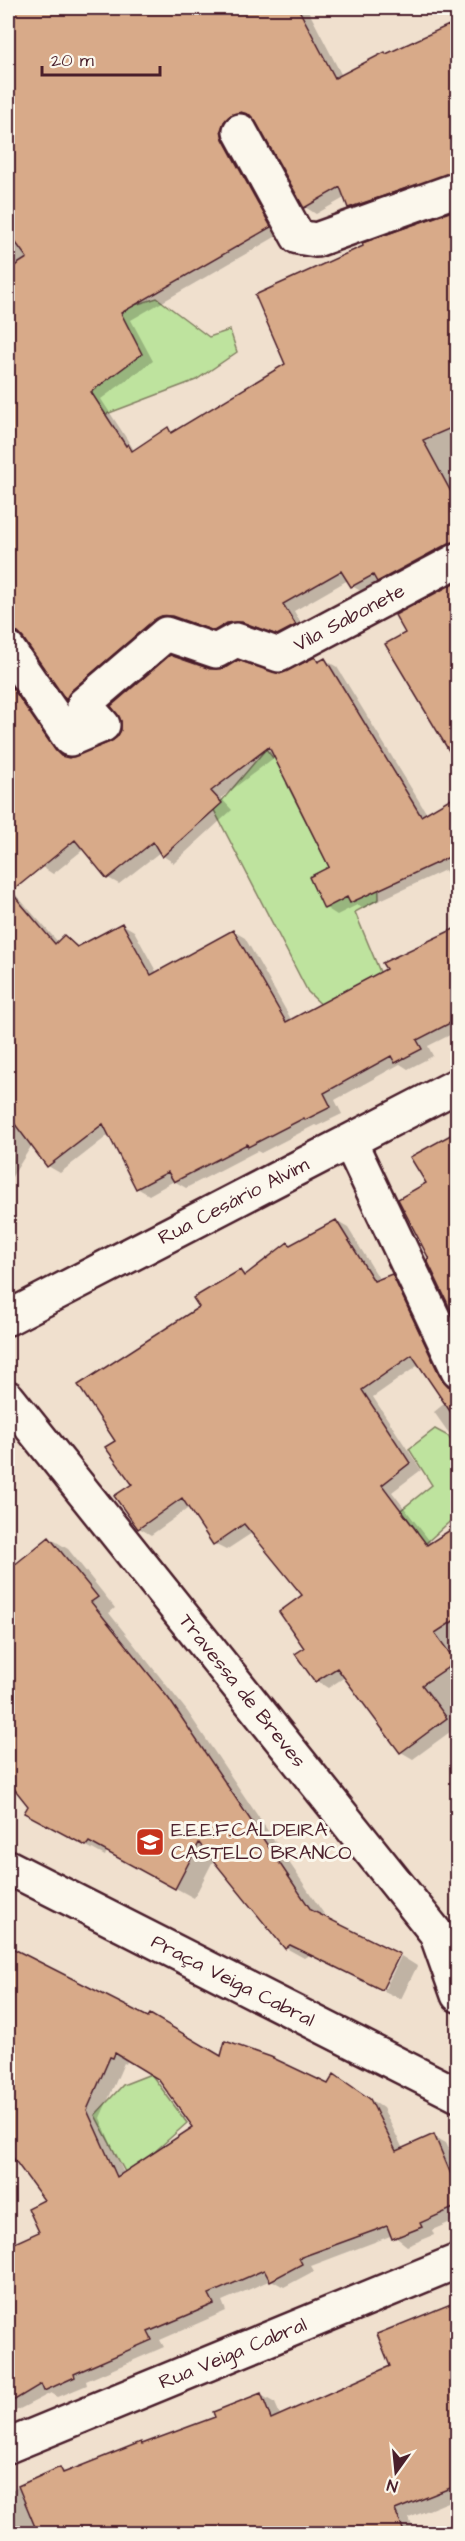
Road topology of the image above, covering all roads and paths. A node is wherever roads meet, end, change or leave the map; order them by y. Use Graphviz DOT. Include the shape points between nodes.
graph roads {
  1 [pos="240,131"];
  2 [pos="458,189"];
  3 [pos="458,560"];
  4 [pos="8,649"];
  5 [pos="458,1085"];
  6 [pos="350,1142"];
  7 [pos="8,1318"];
  8 [pos="458,1370"];
  9 [pos="8,1398"];
  10 [pos="8,1867"];
  11 [pos="458,1995"];
  12 [pos="458,2095"];
  13 [pos="458,2261"];
  14 [pos="8,2446"];
  1 -- 2 [label="street" via="298,237 308,240"];
  3 -- 4 [label="street, Vila Sabonete" via="279,655 236,640 216,651 166,634 84,705 103,725 70,740"];
  5 -- 6 [label="street, Rua Cesário Alvim"];
  6 -- 7 [label="street, Rua Cesário Alvim"];
  6 -- 8 [label="street"];
  9 -- 11 [label="street, Travessa de Breves" via="436,1933"];
  10 -- 12 [label="street, Praça Veiga Cabral"];
  13 -- 14 [label="street, Rua Veiga Cabral"];
}
